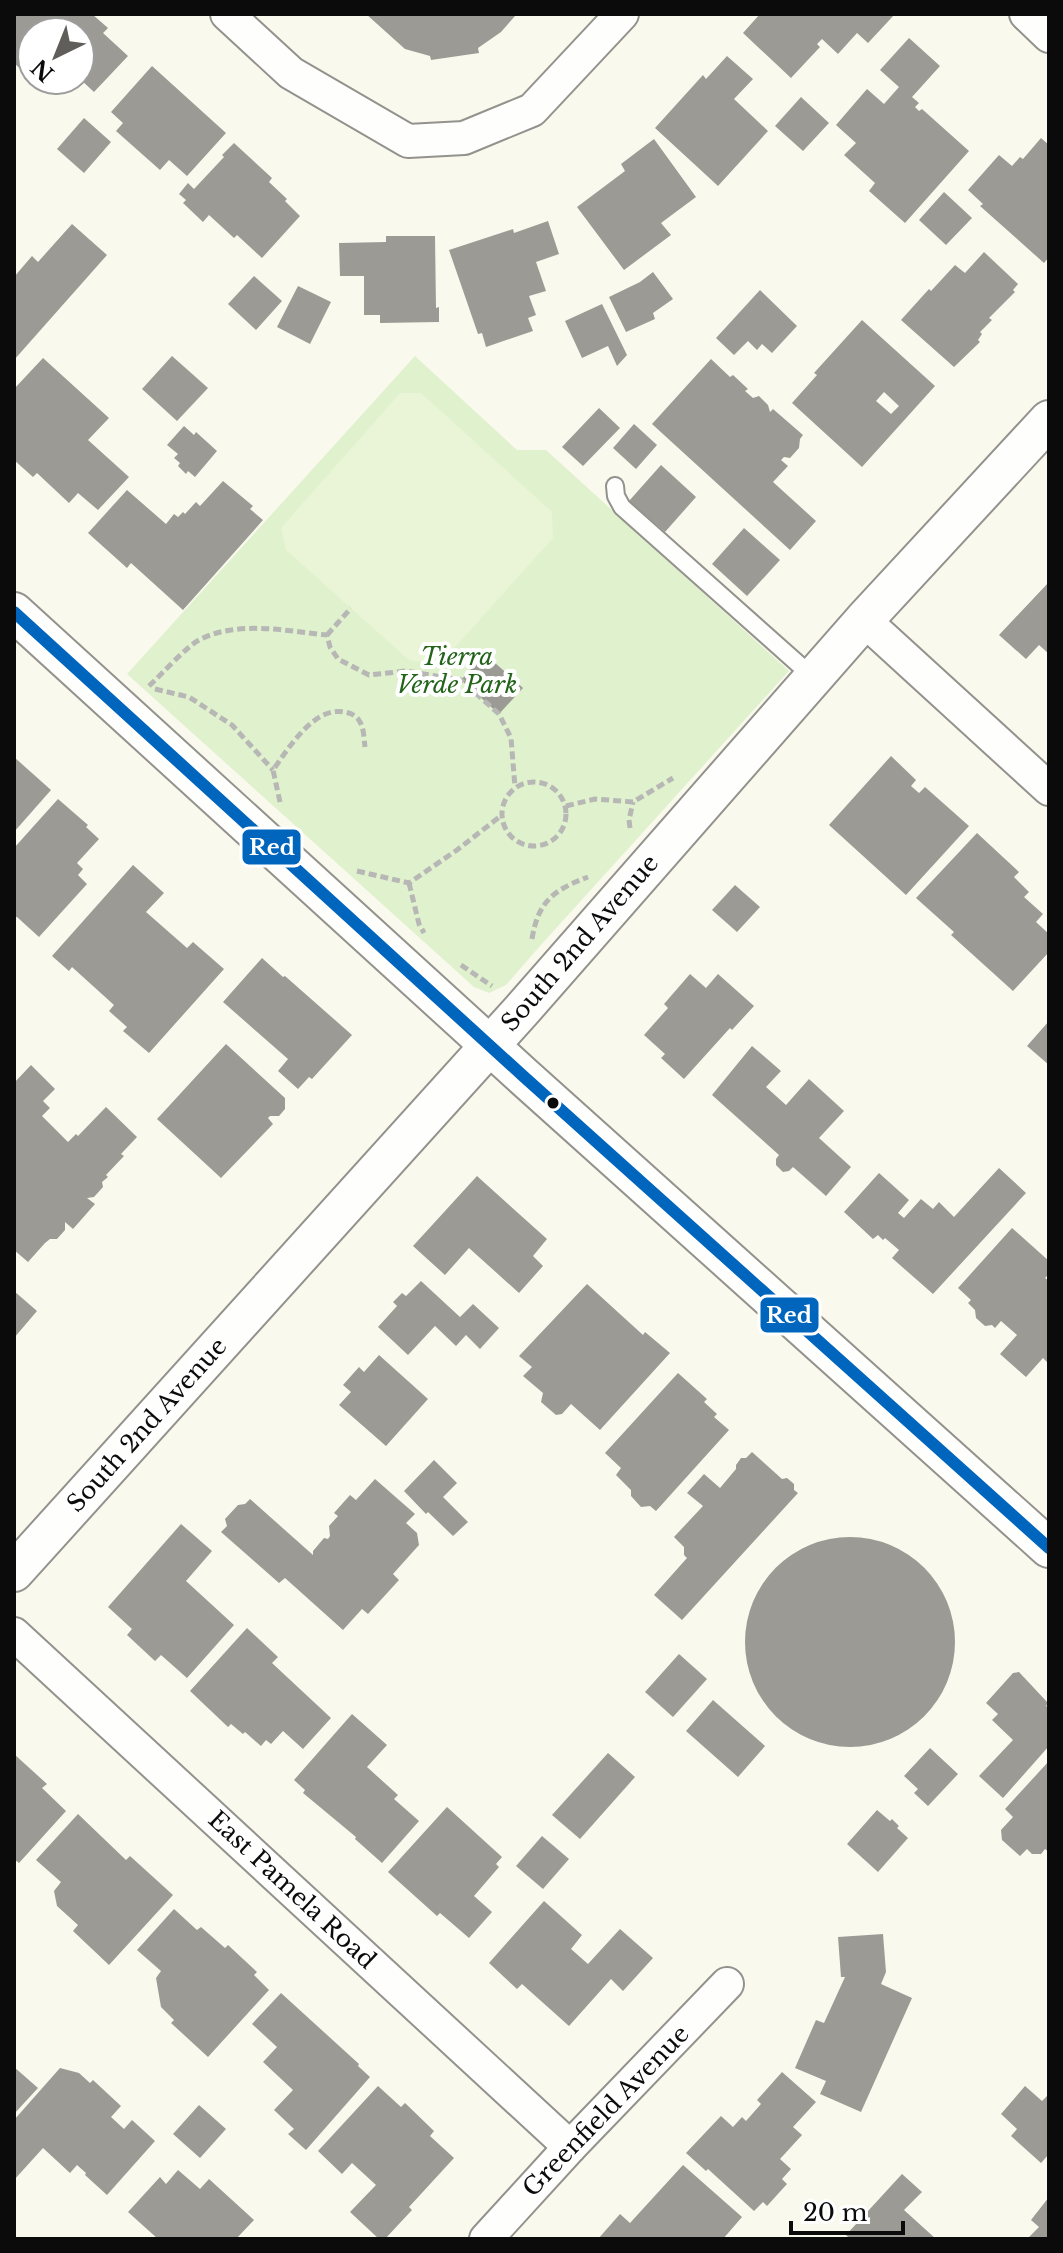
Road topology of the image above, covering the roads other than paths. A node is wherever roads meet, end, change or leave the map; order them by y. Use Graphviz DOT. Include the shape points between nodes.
graph roads {
  1 [pos="227,14"];
  2 [pos="622,14"];
  3 [pos="1026,14"];
  4 [pos="1049,36"];
  5 [pos="1049,420"];
  6 [pos="615,486"];
  7 [pos="14,612"];
  8 [pos="864,620"];
  9 [pos="813,677"];
  10 [pos="1049,789"];
  11 [pos="490,1045"];
  12 [pos="1049,1548"];
  13 [pos="14,1572"];
  14 [pos="14,1634"];
  15 [pos="727,1984"];
  16 [pos="570,2147"];
  17 [pos="486,2239"];
  1 -- 2 [label="street" via="291,73 408,141 464,138 532,110"];
  3 -- 4 [label="street"];
  5 -- 8 [label="street, South 2nd Avenue"];
  6 -- 9 [label="lane" via="622,507"];
  7 -- 11 [label="street"];
  8 -- 9 [label="street, South 2nd Avenue"];
  8 -- 10 [label="street"];
  9 -- 11 [label="street, South 2nd Avenue"];
  11 -- 12 [label="street"];
  11 -- 13 [label="street, South 2nd Avenue"];
  14 -- 16 [label="street, East Pamela Road"];
  15 -- 16 [label="street, Greenfield Avenue"];
  16 -- 17 [label="street, Greenfield Avenue"];
}
